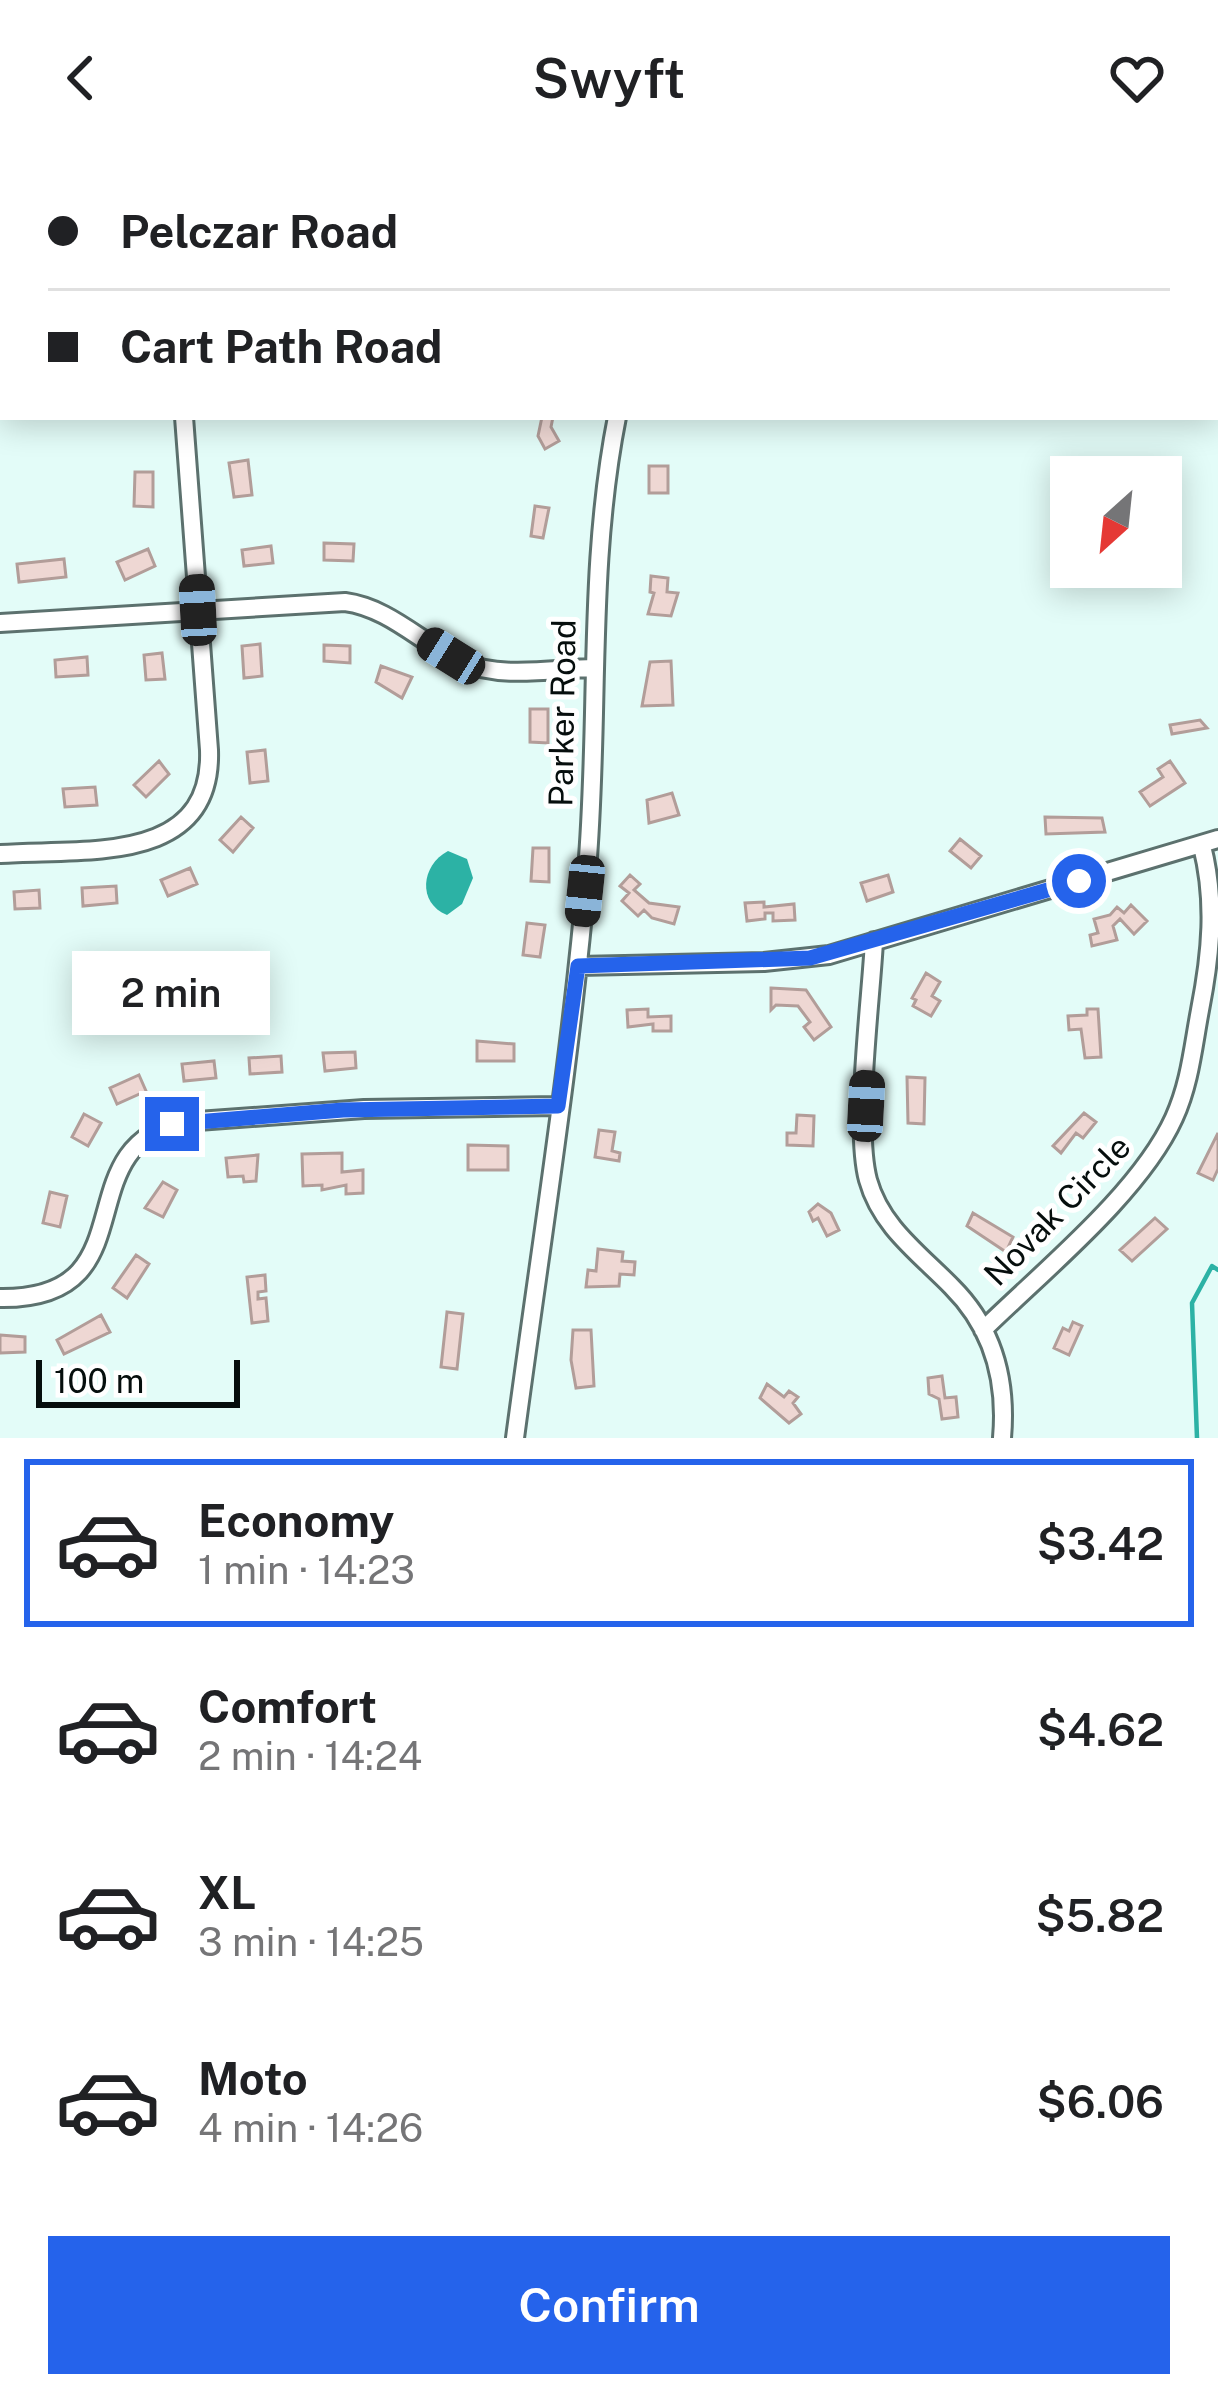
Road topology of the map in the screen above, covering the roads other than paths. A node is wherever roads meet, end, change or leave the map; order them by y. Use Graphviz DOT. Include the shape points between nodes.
graph roads {
  1 [pos="184,420"];
  2 [pos="617,420"];
  3 [pos="198,610"];
  4 [pos="0,623"];
  5 [pos="593,668"];
  6 [pos="1210,842"];
  7 [pos="0,854"];
  8 [pos="874,941"];
  9 [pos="578,966"];
  10 [pos="558,1106"];
  11 [pos="0,1298"];
  12 [pos="983,1330"];
  13 [pos="514,1438"];
  14 [pos="1002,1438"];
  1 -- 3 [label="street"];
  2 -- 5 [label="street, Parker Road" via="597,560"];
  3 -- 4 [label="street"];
  3 -- 5 [label="street" via="360,604 466,664"];
  3 -- 7 [label="street" via="209,765 205,793 188,820 143,843"];
  5 -- 9 [label="street, Parker Road"];
  6 -- 8 [label="street"];
  6 -- 12 [label="street, Novak Circle" via="1211,942 1174,1119 1121,1193"];
  8 -- 9 [label="street" via="810,958"];
  8 -- 12 [label="street" via="867,1178 889,1222"];
  9 -- 10 [label="street, Parker Road"];
  10 -- 11 [label="street" via="343,1110 158,1128 122,1162 82,1271 52,1292"];
  10 -- 13 [label="street, Parker Road"];
  12 -- 14 [label="street" via="1001,1382"];
}
